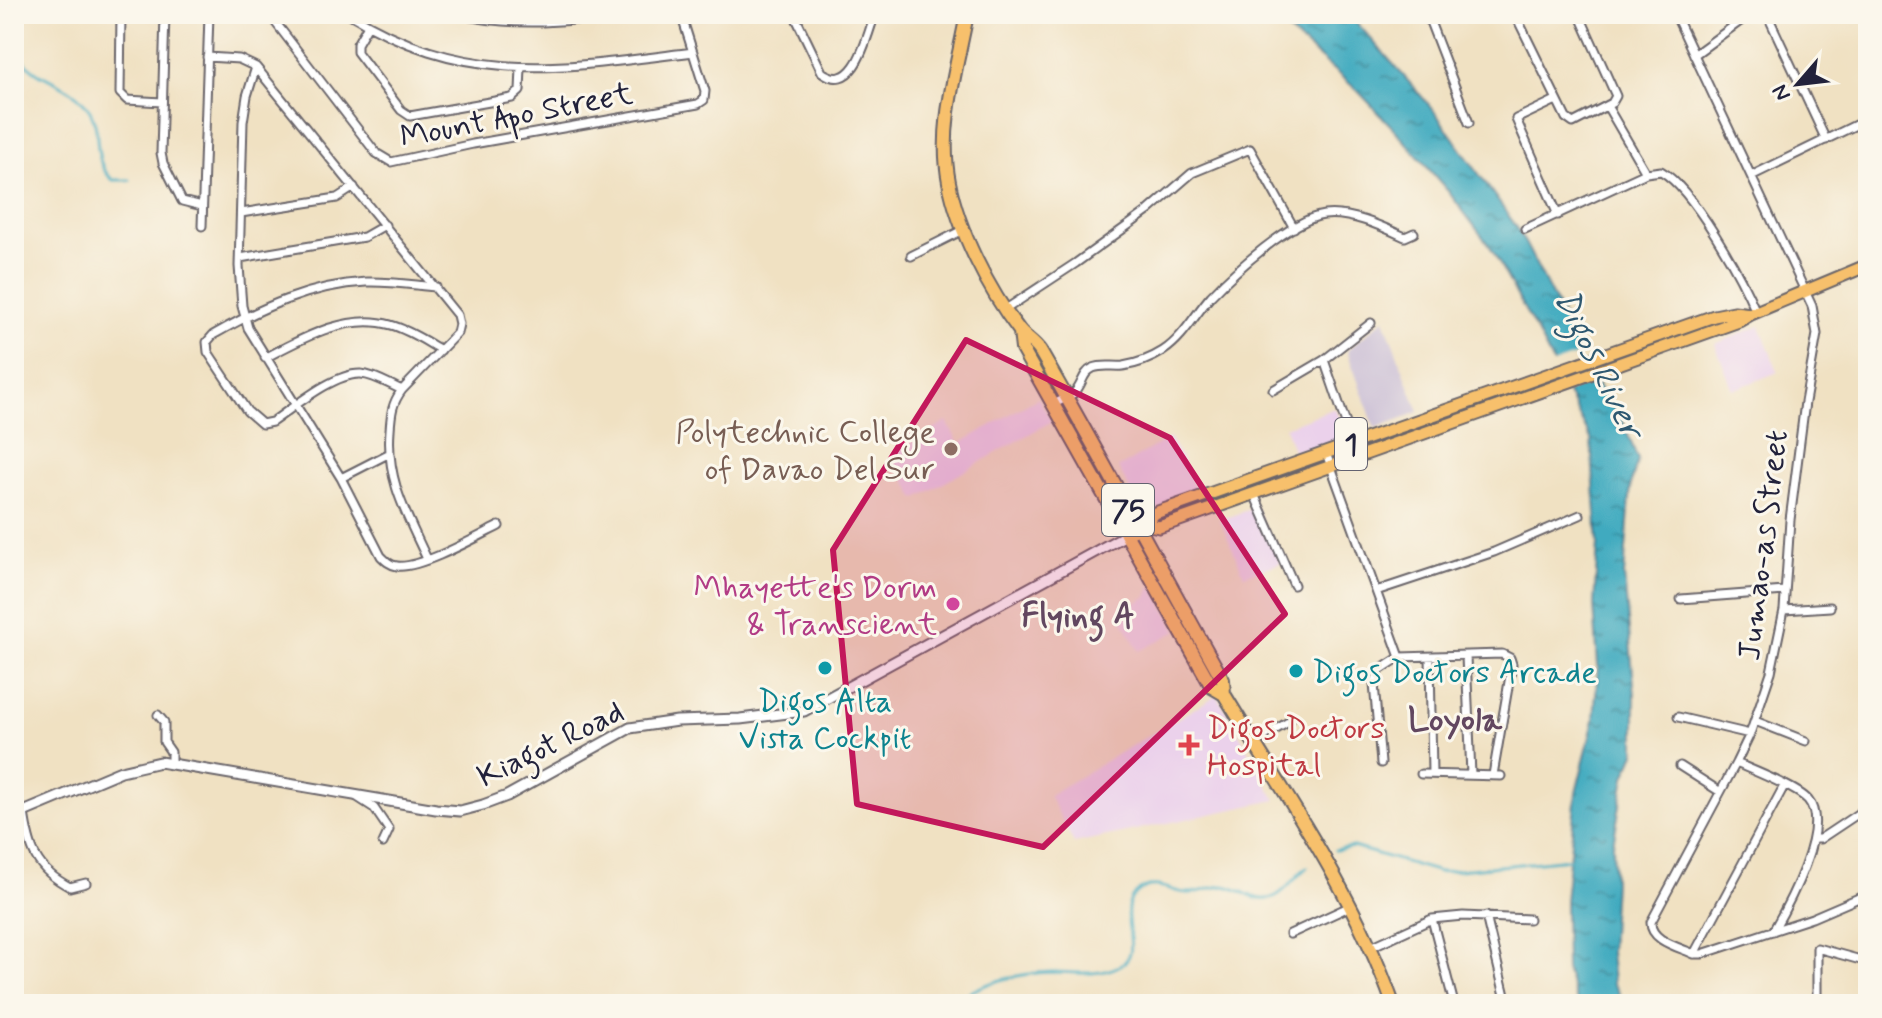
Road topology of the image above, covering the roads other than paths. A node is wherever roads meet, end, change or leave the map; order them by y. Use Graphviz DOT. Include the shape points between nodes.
graph roads {
  1 [pos="121,14"];
  2 [pos="165,14"];
  3 [pos="209,14"];
  4 [pos="269,14"];
  5 [pos="350,14"];
  6 [pos="456,14"];
  7 [pos="633,14"];
  8 [pos="681,14"];
  9 [pos="794,14"];
  10 [pos="875,14"];
  11 [pos="967,14"];
  12 [pos="1427,14"];
  13 [pos="1515,14"];
  14 [pos="1579,14"];
  15 [pos="1675,14"];
  16 [pos="1750,14"];
  17 [pos="1767,14"];
  18 [pos="368,25"];
  19 [pos="693,52"];
  20 [pos="1694,55"];
  21 [pos="207,57"];
  22 [pos="256,67"];
  23 [pos="521,68"];
  24 [pos="1556,100"];
  25 [pos="162,102"];
  26 [pos="1607,106"];
  27 [pos="1868,119"];
  28 [pos="1469,123"];
  29 [pos="1826,140"];
  30 [pos="1646,173"];
  31 [pos="1751,176"];
  32 [pos="354,187"];
  33 [pos="202,206"];
  34 [pos="241,213"];
  35 [pos="1558,215"];
  36 [pos="385,225"];
  37 [pos="202,226"];
  38 [pos="1294,228"];
  39 [pos="1525,229"];
  40 [pos="963,230"];
  41 [pos="1414,233"];
  42 [pos="911,256"];
  43 [pos="240,258"];
  44 [pos="1868,265"];
  45 [pos="436,287"];
  46 [pos="1805,292"];
  47 [pos="1006,309"];
  48 [pos="1753,313"];
  49 [pos="244,317"];
  50 [pos="1371,323"];
  51 [pos="1020,332"];
  52 [pos="441,350"];
  53 [pos="265,358"];
  54 [pos="1324,360"];
  55 [pos="1571,366"];
  56 [pos="1576,380"];
  57 [pos="402,390"];
  58 [pos="1273,390"];
  59 [pos="1066,397"];
  60 [pos="1054,404"];
  61 [pos="296,406"];
  62 [pos="1353,444"];
  63 [pos="1326,453"];
  64 [pos="388,454"];
  65 [pos="1331,467"];
  66 [pos="341,478"];
  67 [pos="1254,494"];
  68 [pos="1580,515"];
  69 [pos="499,526"];
  70 [pos="1136,529"];
  71 [pos="427,559"];
  72 [pos="1294,585"];
  73 [pos="1376,591"];
  74 [pos="1785,591"];
  75 [pos="1681,599"];
  76 [pos="1830,607"];
  77 [pos="1784,610"];
  78 [pos="1466,656"];
  79 [pos="1400,657"];
  80 [pos="1430,657"];
  81 [pos="158,715"];
  82 [pos="1678,717"];
  83 [pos="1290,721"];
  84 [pos="1755,721"];
  85 [pos="1750,734"];
  86 [pos="1806,741"];
  87 [pos="1253,743"];
  88 [pos="171,763"];
  89 [pos="1381,763"];
  90 [pos="1736,763"];
  91 [pos="1680,766"];
  92 [pos="1421,774"];
  93 [pos="1432,774"];
  94 [pos="1471,775"];
  95 [pos="1784,786"];
  96 [pos="1719,791"];
  97 [pos="352,793"];
  98 [pos="1868,807"];
  99 [pos="19,814"];
  100 [pos="1815,839"];
  101 [pos="383,843"];
  102 [pos="86,883"];
  103 [pos="1868,894"];
  104 [pos="1351,906"];
  105 [pos="1486,916"];
  106 [pos="1432,919"];
  107 [pos="1529,919"];
  108 [pos="1773,931"];
  109 [pos="1290,934"];
  110 [pos="1371,947"];
  111 [pos="1694,954"];
  112 [pos="1868,962"];
  113 [pos="1390,1003"];
  114 [pos="1454,1004"];
  115 [pos="1507,1004"];
  116 [pos="1817,1004"];
  1 -- 25 [label="street" via="120,93 127,100"];
  2 -- 25 [label="street"];
  3 -- 21 [label="street"];
  4 -- 19 [label="street, Mount Apo Street" via="376,153 391,162 698,104 705,91"];
  5 -- 18 [label="street"];
  6 -- 7 [label="street" via="537,24"];
  8 -- 19 [label="street, Mount Apo Street"];
  9 -- 10 [label="street" via="819,67 826,76 837,78 854,69"];
  11 -- 40 [label="highway" via="946,139 948,180"];
  12 -- 28 [label="street"];
  13 -- 24 [label="street"];
  14 -- 26 [label="street" via="1616,94"];
  15 -- 20 [label="street, Jumao-as Street"];
  16 -- 20 [label="street"];
  17 -- 29 [label="street"];
  18 -- 23 [label="street" via="410,46 454,59"];
  18 -- 23 [label="street" via="357,44 358,56 410,116 512,98 520,91"];
  19 -- 23 [label="street"];
  20 -- 31 [label="street, Jumao-as Street"];
  21 -- 22 [label="street" via="239,59"];
  21 -- 33 [label="street"];
  22 -- 32 [label="street"];
  22 -- 34 [label="street" via="244,109"];
  24 -- 26 [label="street" via="1573,123"];
  24 -- 35 [label="street" via="1516,119"];
  25 -- 33 [label="street" via="163,163 182,201"];
  26 -- 30 [label="street"];
  27 -- 29 [label="street"];
  29 -- 31 [label="street"];
  30 -- 35 [label="street"];
  30 -- 48 [label="street" via="1661,171 1683,191 1734,264"];
  31 -- 46 [label="street, Jumao-as Street"];
  32 -- 34 [label="street" via="337,198"];
  32 -- 36 [label="street"];
  33 -- 37 [label="street"];
  34 -- 43 [label="street"];
  35 -- 39 [label="street"];
  36 -- 43 [label="street" via="364,237"];
  36 -- 45 [label="street"];
  38 -- 41 [label="street" via="1322,215 1338,215 1405,237"];
  38 -- 47 [label="street" via="1250,149 1192,173 1148,211"];
  38 -- 59 [label="street" via="1227,281 1162,352 1124,366 1091,369"];
  40 -- 42 [label="street"];
  40 -- 47 [label="highway"];
  43 -- 49 [label="street"];
  44 -- 46 [label="main road, 1"];
  45 -- 49 [label="street" via="340,285"];
  45 -- 52 [label="street" via="459,324"];
  46 -- 48 [label="main road, 1"];
  46 -- 74 [label="street, Jumao-as Street" via="1817,334 1791,506"];
  47 -- 51 [label="highway"];
  48 -- 55 [label="main road, 1" via="1728,312"];
  48 -- 56 [label="main road, 1"];
  49 -- 53 [label="street"];
  49 -- 61 [label="street" via="213,335 208,352 247,411 262,424"];
  50 -- 54 [label="street"];
  51 -- 59 [label="highway, 75" via="1036,344"];
  51 -- 60 [label="highway" via="1022,349"];
  52 -- 53 [label="street" via="409,331 372,321 298,340"];
  52 -- 57 [label="street"];
  53 -- 61 [label="street"];
  54 -- 58 [label="street"];
  54 -- 62 [label="street"];
  55 -- 56 [label="main road"];
  55 -- 62 [label="main road, 1"];
  56 -- 65 [label="main road, 1"];
  57 -- 61 [label="street" via="352,375"];
  57 -- 64 [label="street" via="392,406"];
  59 -- 60 [label="street"];
  59 -- 70 [label="highway, 75"];
  60 -- 70 [label="highway"];
  61 -- 66 [label="street"];
  62 -- 63 [label="main road, 1"];
  63 -- 65 [label="street"];
  63 -- 70 [label="main road, 1" via="1155,513"];
  64 -- 66 [label="street"];
  64 -- 71 [label="street" via="400,501"];
  65 -- 67 [label="main road, 1"];
  65 -- 73 [label="street"];
  66 -- 71 [label="street" via="381,556 396,566"];
  67 -- 70 [label="main road, 1" via="1159,527"];
  67 -- 72 [label="street"];
  68 -- 73 [label="street" via="1494,552"];
  69 -- 71 [label="street"];
  70 -- 87 [label="highway, 75"];
  70 -- 97 [label="street, Kiagot Road" via="804,711 630,728 507,796 460,811"];
  73 -- 79 [label="street"];
  74 -- 75 [label="street"];
  74 -- 77 [label="street, Jumao-as Street"];
  76 -- 77 [label="street"];
  77 -- 84 [label="street, Jumao-as Street"];
  78 -- 80 [label="street"];
  78 -- 94 [label="street"];
  78 -- 94 [label="street" via="1502,654 1511,661 1497,776"];
  79 -- 80 [label="street"];
  79 -- 89 [label="street" via="1380,670 1374,681"];
  80 -- 93 [label="street"];
  81 -- 88 [label="street"];
  82 -- 85 [label="street"];
  83 -- 87 [label="street"];
  84 -- 85 [label="street, Jumao-as Street"];
  84 -- 86 [label="street"];
  85 -- 90 [label="street, Jumao-as Street"];
  87 -- 104 [label="highway, 75"];
  88 -- 97 [label="street, Kiagot Road"];
  88 -- 99 [label="street, Kiagot Road" via="129,768"];
  90 -- 95 [label="street"];
  90 -- 96 [label="street, Jumao-as Street"];
  91 -- 96 [label="street"];
  92 -- 93 [label="street"];
  93 -- 94 [label="street"];
  95 -- 100 [label="street" via="1811,805"];
  95 -- 111 [label="street"];
  96 -- 111 [label="street, Jumao-as Street" via="1650,924 1655,936"];
  97 -- 101 [label="street" via="374,808 389,830"];
  98 -- 100 [label="street"];
  99 -- 102 [label="street" via="36,859 54,879 70,887"];
  100 -- 108 [label="street"];
  103 -- 108 [label="street"];
  104 -- 109 [label="street"];
  104 -- 110 [label="highway, 75"];
  105 -- 106 [label="street"];
  105 -- 107 [label="street"];
  105 -- 115 [label="street"];
  106 -- 110 [label="street"];
  106 -- 114 [label="street"];
  108 -- 111 [label="street"];
  110 -- 113 [label="highway, 75"];
  112 -- 116 [label="street" via="1817,948"];
}
